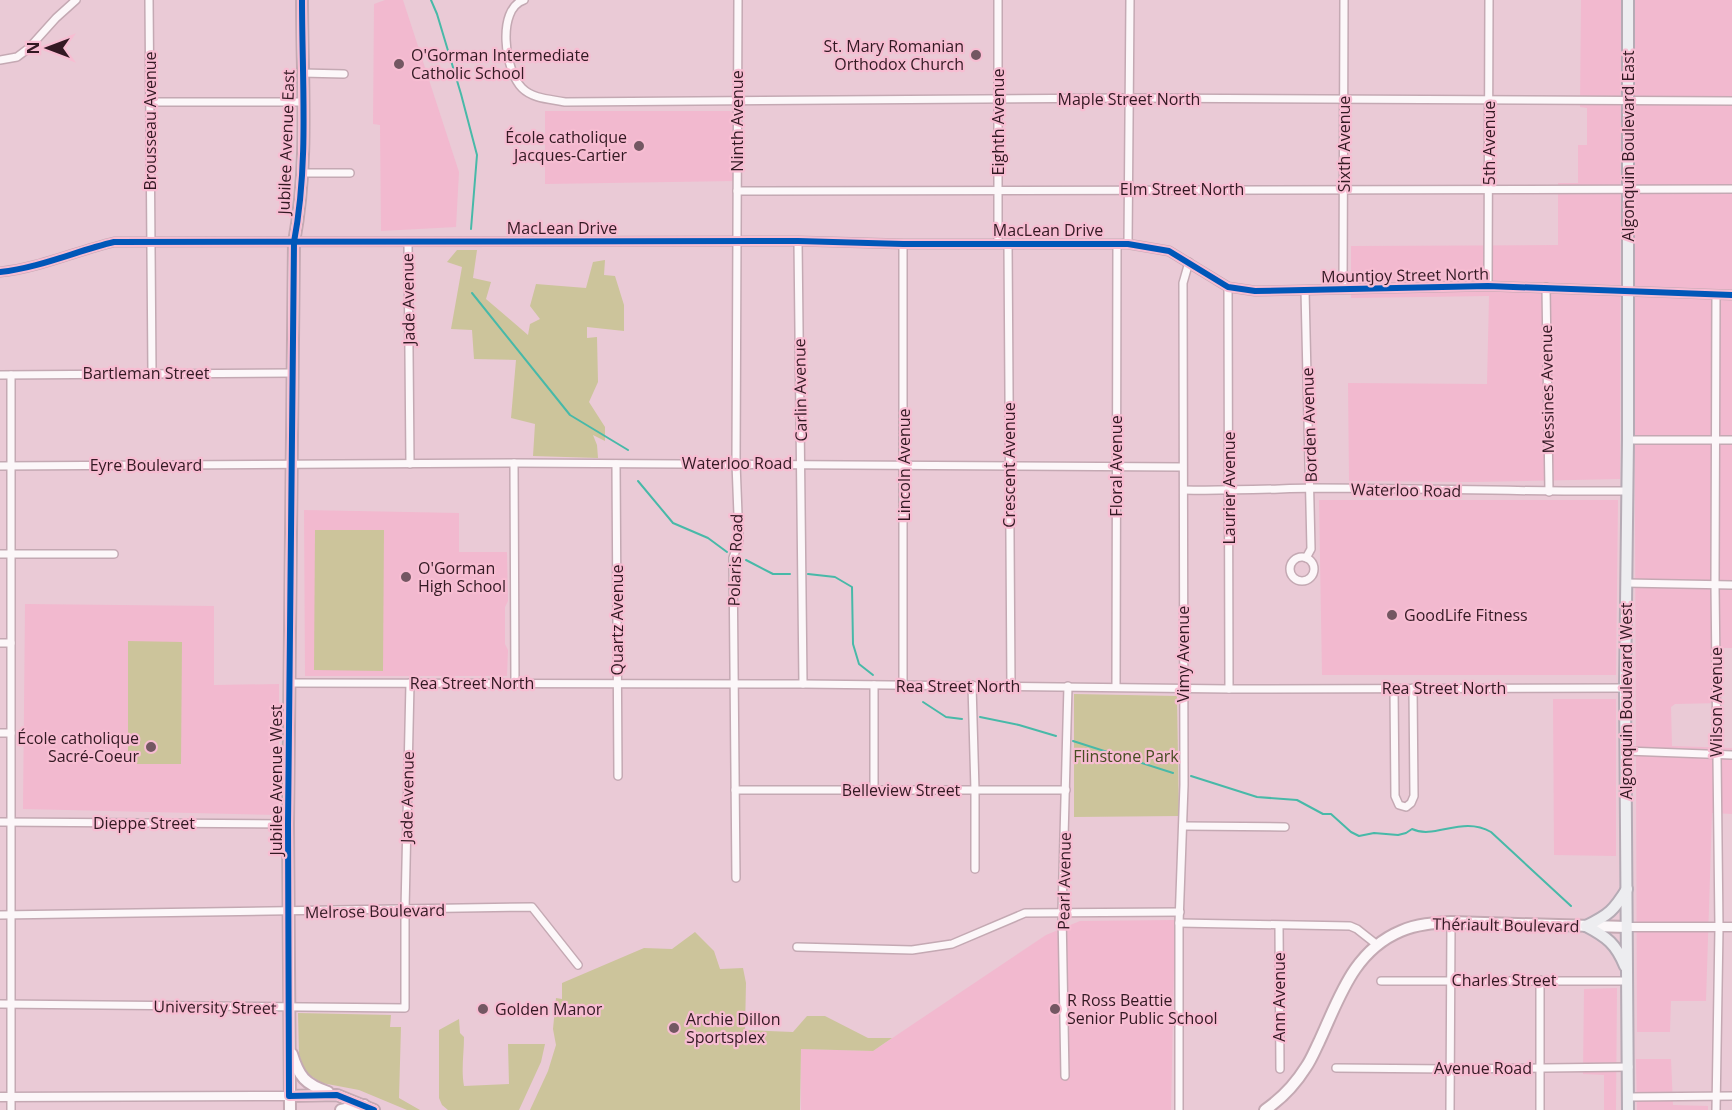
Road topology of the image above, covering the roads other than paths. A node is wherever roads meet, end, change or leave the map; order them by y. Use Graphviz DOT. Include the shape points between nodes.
graph roads {
  1 [pos="76,0"];
  2 [pos="149,0"];
  3 [pos="302,0"];
  4 [pos="524,0"];
  5 [pos="738,0"];
  6 [pos="998,0"];
  7 [pos="1130,0"];
  8 [pos="1344,0"];
  9 [pos="1489,0"];
  10 [pos="1628,0"];
  11 [pos="0,60"];
  12 [pos="302,73"];
  13 [pos="344,74"];
  14 [pos="1129,98"];
  15 [pos="998,99"];
  16 [pos="1344,99"];
  17 [pos="1489,99"];
  18 [pos="1628,100"];
  19 [pos="737,101"];
  20 [pos="1732,101"];
  21 [pos="149,102"];
  22 [pos="303,102"];
  23 [pos="302,173"];
  24 [pos="350,173"];
  25 [pos="1628,188"];
  26 [pos="1128,189"];
  27 [pos="1344,189"];
  28 [pos="1489,189"];
  29 [pos="1732,189"];
  30 [pos="998,190"];
  31 [pos="737,191"];
  32 [pos="150,241"];
  33 [pos="737,241"];
  34 [pos="798,241"];
  35 [pos="294,242"];
  36 [pos="408,242"];
  37 [pos="903,244"];
  38 [pos="998,244"];
  39 [pos="1008,244"];
  40 [pos="1117,244"];
  41 [pos="1128,244"];
  42 [pos="1189,262"];
  43 [pos="0,272"];
  44 [pos="1488,286"];
  45 [pos="1228,287"];
  46 [pos="1546,287"];
  47 [pos="1344,289"];
  48 [pos="1305,290"];
  49 [pos="1629,292"];
  50 [pos="1716,295"];
  51 [pos="1732,295"];
  52 [pos="152,373"];
  53 [pos="293,373"];
  54 [pos="0,375"];
  55 [pos="11,375"];
  56 [pos="1717,440"];
  57 [pos="1732,440"];
  58 [pos="1628,441"];
  59 [pos="514,463"];
  60 [pos="736,463"];
  61 [pos="801,463"];
  62 [pos="292,464"];
  63 [pos="410,464"];
  64 [pos="616,464"];
  65 [pos="904,465"];
  66 [pos="0,466"];
  67 [pos="11,466"];
  68 [pos="1008,466"];
  69 [pos="1116,466"];
  70 [pos="1182,466"];
  71 [pos="1310,488"];
  72 [pos="1184,490"];
  73 [pos="1229,491"];
  74 [pos="1628,491"];
  75 [pos="1549,492"];
  76 [pos="0,554"];
  77 [pos="11,554"];
  78 [pos="114,554"];
  79 [pos="1306,558"];
  80 [pos="1626,583"];
  81 [pos="1715,585"];
  82 [pos="1732,585"];
  83 [pos="0,643"];
  84 [pos="11,643"];
  85 [pos="290,683"];
  86 [pos="410,683"];
  87 [pos="514,683"];
  88 [pos="617,684"];
  89 [pos="734,684"];
  90 [pos="803,684"];
  91 [pos="903,685"];
  92 [pos="972,685"];
  93 [pos="874,686"];
  94 [pos="1011,686"];
  95 [pos="1068,686"];
  96 [pos="1116,687"];
  97 [pos="1183,688"];
  98 [pos="1394,688"];
  99 [pos="1413,688"];
  100 [pos="1625,688"];
  101 [pos="1229,689"];
  102 [pos="0,733"];
  103 [pos="11,733"];
  104 [pos="1626,751"];
  105 [pos="1717,754"];
  106 [pos="1732,754"];
  107 [pos="618,776"];
  108 [pos="735,790"];
  109 [pos="874,790"];
  110 [pos="975,790"];
  111 [pos="1066,790"];
  112 [pos="0,822"];
  113 [pos="11,822"];
  114 [pos="288,825"];
  115 [pos="1183,826"];
  116 [pos="1286,827"];
  117 [pos="975,869"];
  118 [pos="736,878"];
  119 [pos="1627,889"];
  120 [pos="405,910"];
  121 [pos="290,912"];
  122 [pos="1180,912"];
  123 [pos="1062,913"];
  124 [pos="0,915"];
  125 [pos="10,915"];
  126 [pos="1451,922"];
  127 [pos="1179,923"];
  128 [pos="1279,926"];
  129 [pos="1586,926"];
  130 [pos="1627,927"];
  131 [pos="1732,927"];
  132 [pos="1719,928"];
  133 [pos="1376,945"];
  134 [pos="797,947"];
  135 [pos="578,965"];
  136 [pos="1628,976"];
  137 [pos="1450,980"];
  138 [pos="1540,980"];
  139 [pos="1381,981"];
  140 [pos="0,1004"];
  141 [pos="11,1004"];
  142 [pos="290,1008"];
  143 [pos="289,1045"];
  144 [pos="1629,1067"];
  145 [pos="1336,1068"];
  146 [pos="1540,1068"];
  147 [pos="1280,1069"];
  148 [pos="1449,1069"];
  149 [pos="1065,1076"];
  150 [pos="337,1095"];
  151 [pos="289,1096"];
  152 [pos="1717,1096"];
  153 [pos="1732,1096"];
  154 [pos="0,1097"];
  155 [pos="11,1097"];
  156 [pos="1628,1097"];
  157 [pos="369,1108"];
  158 [pos="11,1110"];
  159 [pos="290,1110"];
  160 [pos="341,1110"];
  161 [pos="1179,1110"];
  162 [pos="1265,1110"];
  163 [pos="1450,1110"];
  164 [pos="1540,1110"];
  165 [pos="1628,1110"];
  166 [pos="1716,1110"];
  1 -- 11 [label="street" via="29,48 16,57"];
  2 -- 21 [label="street, Brousseau Avenue"];
  3 -- 12 [label="main road, Jubilee Avenue East"];
  4 -- 19 [label="street, Maple Street North" via="517,2 508,14 507,51 520,86 532,96 565,102"];
  5 -- 19 [label="street, Ninth Avenue"];
  6 -- 15 [label="street, Eighth Avenue"];
  7 -- 14 [label="street"];
  8 -- 16 [label="street, Sixth Avenue"];
  9 -- 17 [label="street, 5th Avenue"];
  10 -- 18 [label="main road, Algonquin Boulevard East"];
  12 -- 13 [label="street"];
  12 -- 22 [label="main road, Jubilee Avenue East"];
  14 -- 15 [label="street, Maple Street North"];
  14 -- 16 [label="street, Maple Street North"];
  14 -- 26 [label="street"];
  15 -- 19 [label="street, Maple Street North"];
  15 -- 30 [label="street, Eighth Avenue"];
  16 -- 17 [label="street, Maple Street North"];
  16 -- 27 [label="street, Sixth Avenue"];
  17 -- 18 [label="street, Maple Street North"];
  17 -- 28 [label="street, 5th Avenue"];
  18 -- 20 [label="street, Maple Street North"];
  18 -- 25 [label="main road, Algonquin Boulevard East"];
  19 -- 31 [label="street, Ninth Avenue"];
  21 -- 22 [label="street"];
  21 -- 32 [label="street, Brousseau Avenue"];
  22 -- 23 [label="main road, Jubilee Avenue East"];
  23 -- 24 [label="street"];
  23 -- 35 [label="main road, Jubilee Avenue East"];
  25 -- 28 [label="street, Elm Street North"];
  25 -- 29 [label="street, Elm Street North"];
  25 -- 49 [label="main road, Algonquin Boulevard East"];
  26 -- 27 [label="street, Elm Street North"];
  26 -- 30 [label="street, Elm Street North"];
  26 -- 41 [label="street"];
  27 -- 28 [label="street, Elm Street North"];
  27 -- 47 [label="street, Sixth Avenue"];
  28 -- 44 [label="street, 5th Avenue"];
  30 -- 31 [label="street, Elm Street North"];
  30 -- 38 [label="street, Eighth Avenue"];
  31 -- 33 [label="street, Ninth Avenue"];
  32 -- 35 [label="street, MacLean Drive"];
  32 -- 43 [label="street, MacLean Drive" via="114,242 24,270"];
  32 -- 52 [label="street, Brousseau Avenue"];
  33 -- 34 [label="street, MacLean Drive"];
  33 -- 36 [label="street, MacLean Drive"];
  33 -- 60 [label="street, Polaris Road"];
  34 -- 37 [label="street, MacLean Drive"];
  34 -- 61 [label="street, Carlin Avenue"];
  35 -- 36 [label="street, MacLean Drive"];
  35 -- 53 [label="main road, Jubilee Avenue East"];
  36 -- 63 [label="street, Jade Avenue"];
  37 -- 38 [label="street, MacLean Drive"];
  37 -- 65 [label="street, Lincoln Avenue"];
  38 -- 39 [label="street, MacLean Drive"];
  39 -- 40 [label="street, MacLean Drive"];
  39 -- 68 [label="street, Crescent Avenue"];
  40 -- 41 [label="street, MacLean Drive"];
  40 -- 69 [label="street, Floral Avenue"];
  41 -- 42 [label="street" via="1169,251"];
  42 -- 45 [label="street, Mountjoy Street North"];
  42 -- 70 [label="street, Vimy Avenue" via="1183,283"];
  44 -- 46 [label="street, Mountjoy Street North"];
  44 -- 47 [label="street, Mountjoy Street North"];
  45 -- 48 [label="street, Mountjoy Street North"];
  45 -- 73 [label="street, Laurier Avenue"];
  46 -- 49 [label="street, Mountjoy Street North"];
  46 -- 75 [label="street, Messines Avenue"];
  47 -- 48 [label="street, Mountjoy Street North"];
  48 -- 71 [label="street, Borden Avenue"];
  49 -- 50 [label="street, Mountjoy Street North"];
  49 -- 58 [label="main road, Algonquin Boulevard West"];
  50 -- 51 [label="street, Mountjoy Street North"];
  50 -- 56 [label="street, Wilson Avenue"];
  52 -- 53 [label="street, Bartleman Street"];
  52 -- 55 [label="street, Bartleman Street"];
  53 -- 62 [label="main road, Jubilee Avenue East"];
  54 -- 55 [label="street, Bartleman Street"];
  55 -- 67 [label="street"];
  56 -- 57 [label="street"];
  56 -- 58 [label="street"];
  56 -- 81 [label="street, Wilson Avenue"];
  58 -- 74 [label="main road, Algonquin Boulevard West"];
  59 -- 63 [label="street, Waterloo Road"];
  59 -- 64 [label="street, Waterloo Road"];
  59 -- 87 [label="street"];
  60 -- 61 [label="street, Waterloo Road"];
  60 -- 64 [label="street, Waterloo Road"];
  60 -- 89 [label="street, Polaris Road" via="739,541 733,558"];
  61 -- 65 [label="street, Waterloo Road"];
  61 -- 90 [label="street, Carlin Avenue"];
  62 -- 63 [label="street, Waterloo Road"];
  62 -- 67 [label="street, Eyre Boulevard"];
  62 -- 85 [label="main road, Jubilee Avenue West"];
  64 -- 88 [label="street, Quartz Avenue"];
  65 -- 68 [label="street, Waterloo Road"];
  65 -- 91 [label="street, Lincoln Avenue"];
  66 -- 67 [label="street, Eyre Boulevard"];
  67 -- 77 [label="street"];
  68 -- 69 [label="street, Waterloo Road"];
  68 -- 94 [label="street, Crescent Avenue"];
  69 -- 70 [label="street, Waterloo Road"];
  69 -- 96 [label="street, Floral Avenue"];
  70 -- 72 [label="street, Vimy Avenue"];
  71 -- 73 [label="street, Waterloo Road"];
  71 -- 75 [label="street, Waterloo Road"];
  71 -- 79 [label="street, Borden Avenue" via="1311,549"];
  72 -- 73 [label="street, Waterloo Road"];
  72 -- 97 [label="street, Vimy Avenue"];
  73 -- 101 [label="street, Laurier Avenue"];
  74 -- 75 [label="street, Waterloo Road"];
  74 -- 80 [label="main road, Algonquin Boulevard West"];
  76 -- 77 [label="street"];
  77 -- 78 [label="street"];
  77 -- 84 [label="street"];
  80 -- 81 [label="street"];
  80 -- 100 [label="main road, Algonquin Boulevard West"];
  81 -- 82 [label="street"];
  81 -- 105 [label="street, Wilson Avenue"];
  83 -- 84 [label="street"];
  84 -- 103 [label="street"];
  85 -- 86 [label="street, Rea Street North"];
  85 -- 114 [label="main road, Jubilee Avenue West"];
  86 -- 87 [label="street, Rea Street North"];
  86 -- 120 [label="street, Jade Avenue"];
  87 -- 88 [label="street, Rea Street North"];
  88 -- 89 [label="street, Rea Street North"];
  88 -- 107 [label="street, Quartz Avenue"];
  89 -- 90 [label="street, Rea Street North"];
  89 -- 108 [label="street, Polaris Road"];
  90 -- 93 [label="street, Rea Street North"];
  91 -- 92 [label="street, Rea Street North"];
  91 -- 93 [label="street, Rea Street North"];
  92 -- 94 [label="street, Rea Street North"];
  92 -- 110 [label="street"];
  93 -- 109 [label="street"];
  94 -- 95 [label="street, Rea Street North"];
  95 -- 96 [label="street, Rea Street North"];
  95 -- 111 [label="street, Pearl Avenue"];
  96 -- 97 [label="street, Rea Street North"];
  97 -- 101 [label="street, Rea Street North"];
  97 -- 115 [label="street, Vimy Avenue"];
  98 -- 99 [label="street, Rea Street North"];
  98 -- 99 [label="street" via="1395,796 1399,805 1406,807 1414,796"];
  98 -- 101 [label="street, Rea Street North"];
  99 -- 100 [label="street, Rea Street North"];
  100 -- 104 [label="main road, Algonquin Boulevard West"];
  102 -- 103 [label="street"];
  103 -- 113 [label="street"];
  104 -- 105 [label="street"];
  104 -- 119 [label="main road, Algonquin Boulevard West"];
  105 -- 106 [label="street"];
  105 -- 132 [label="street, Wilson Avenue"];
  108 -- 109 [label="street, Belleview Street"];
  108 -- 118 [label="street, Polaris Road"];
  109 -- 110 [label="street, Belleview Street"];
  110 -- 111 [label="street, Belleview Street"];
  110 -- 117 [label="street"];
  111 -- 123 [label="street, Pearl Avenue"];
  112 -- 113 [label="street, Dieppe Street"];
  113 -- 114 [label="street, Dieppe Street"];
  113 -- 125 [label="street"];
  114 -- 121 [label="main road, Jubilee Avenue West"];
  115 -- 116 [label="street"];
  115 -- 122 [label="street, Vimy Avenue"];
  119 -- 129 [label="main road" via="1606,917"];
  119 -- 130 [label="main road, Algonquin Boulevard West"];
  120 -- 121 [label="street, Melrose Boulevard"];
  120 -- 135 [label="street, Melrose Boulevard" via="532,907"];
  120 -- 142 [label="street, University Street" via="405,1008"];
  121 -- 125 [label="street, Melrose Boulevard"];
  121 -- 142 [label="main road, Jubilee Avenue West"];
  122 -- 123 [label="street"];
  122 -- 127 [label="street, Vimy Avenue"];
  123 -- 134 [label="street" via="1025,913 952,944 912,950"];
  123 -- 149 [label="street, Pearl Avenue"];
  124 -- 125 [label="street, Melrose Boulevard"];
  125 -- 141 [label="street"];
  126 -- 129 [label="main road, Thériault Boulevard"];
  126 -- 133 [label="main road, Thériault Boulevard" via="1402,930"];
  126 -- 137 [label="street"];
  127 -- 128 [label="street"];
  127 -- 161 [label="street, Vimy Avenue"];
  128 -- 133 [label="street" via="1350,926"];
  128 -- 147 [label="street, Ann Avenue"];
  129 -- 130 [label="main road, Thériault Boulevard"];
  129 -- 136 [label="main road" via="1605,936 1618,950"];
  130 -- 132 [label="street"];
  130 -- 136 [label="main road, Algonquin Boulevard West"];
  131 -- 132 [label="street"];
  132 -- 152 [label="street, Wilson Avenue"];
  133 -- 162 [label="main road, Thériault Boulevard" via="1351,976 1307,1066"];
  136 -- 138 [label="street, Charles Street"];
  136 -- 144 [label="main road, Algonquin Boulevard West"];
  137 -- 138 [label="street, Charles Street"];
  137 -- 139 [label="street, Charles Street"];
  137 -- 148 [label="street"];
  138 -- 146 [label="street"];
  140 -- 141 [label="street, University Street"];
  141 -- 142 [label="street, University Street"];
  141 -- 155 [label="street"];
  142 -- 143 [label="main road, Jubilee Avenue West"];
  143 -- 150 [label="main road" via="304,1081"];
  143 -- 151 [label="main road, Jubilee Avenue West"];
  144 -- 146 [label="street, Avenue Road"];
  144 -- 156 [label="main road, Algonquin Boulevard West"];
  145 -- 148 [label="street, Avenue Road"];
  146 -- 148 [label="street, Avenue Road"];
  146 -- 164 [label="street"];
  148 -- 163 [label="street"];
  150 -- 151 [label="main road"];
  150 -- 157 [label="main road"];
  151 -- 155 [label="street"];
  151 -- 159 [label="main road, Jubilee Avenue West"];
  152 -- 153 [label="street"];
  152 -- 156 [label="street"];
  152 -- 166 [label="street, Wilson Avenue"];
  154 -- 155 [label="street"];
  155 -- 158 [label="street"];
  156 -- 165 [label="main road, Algonquin Boulevard West"];
  157 -- 160 [label="main road"];
}
